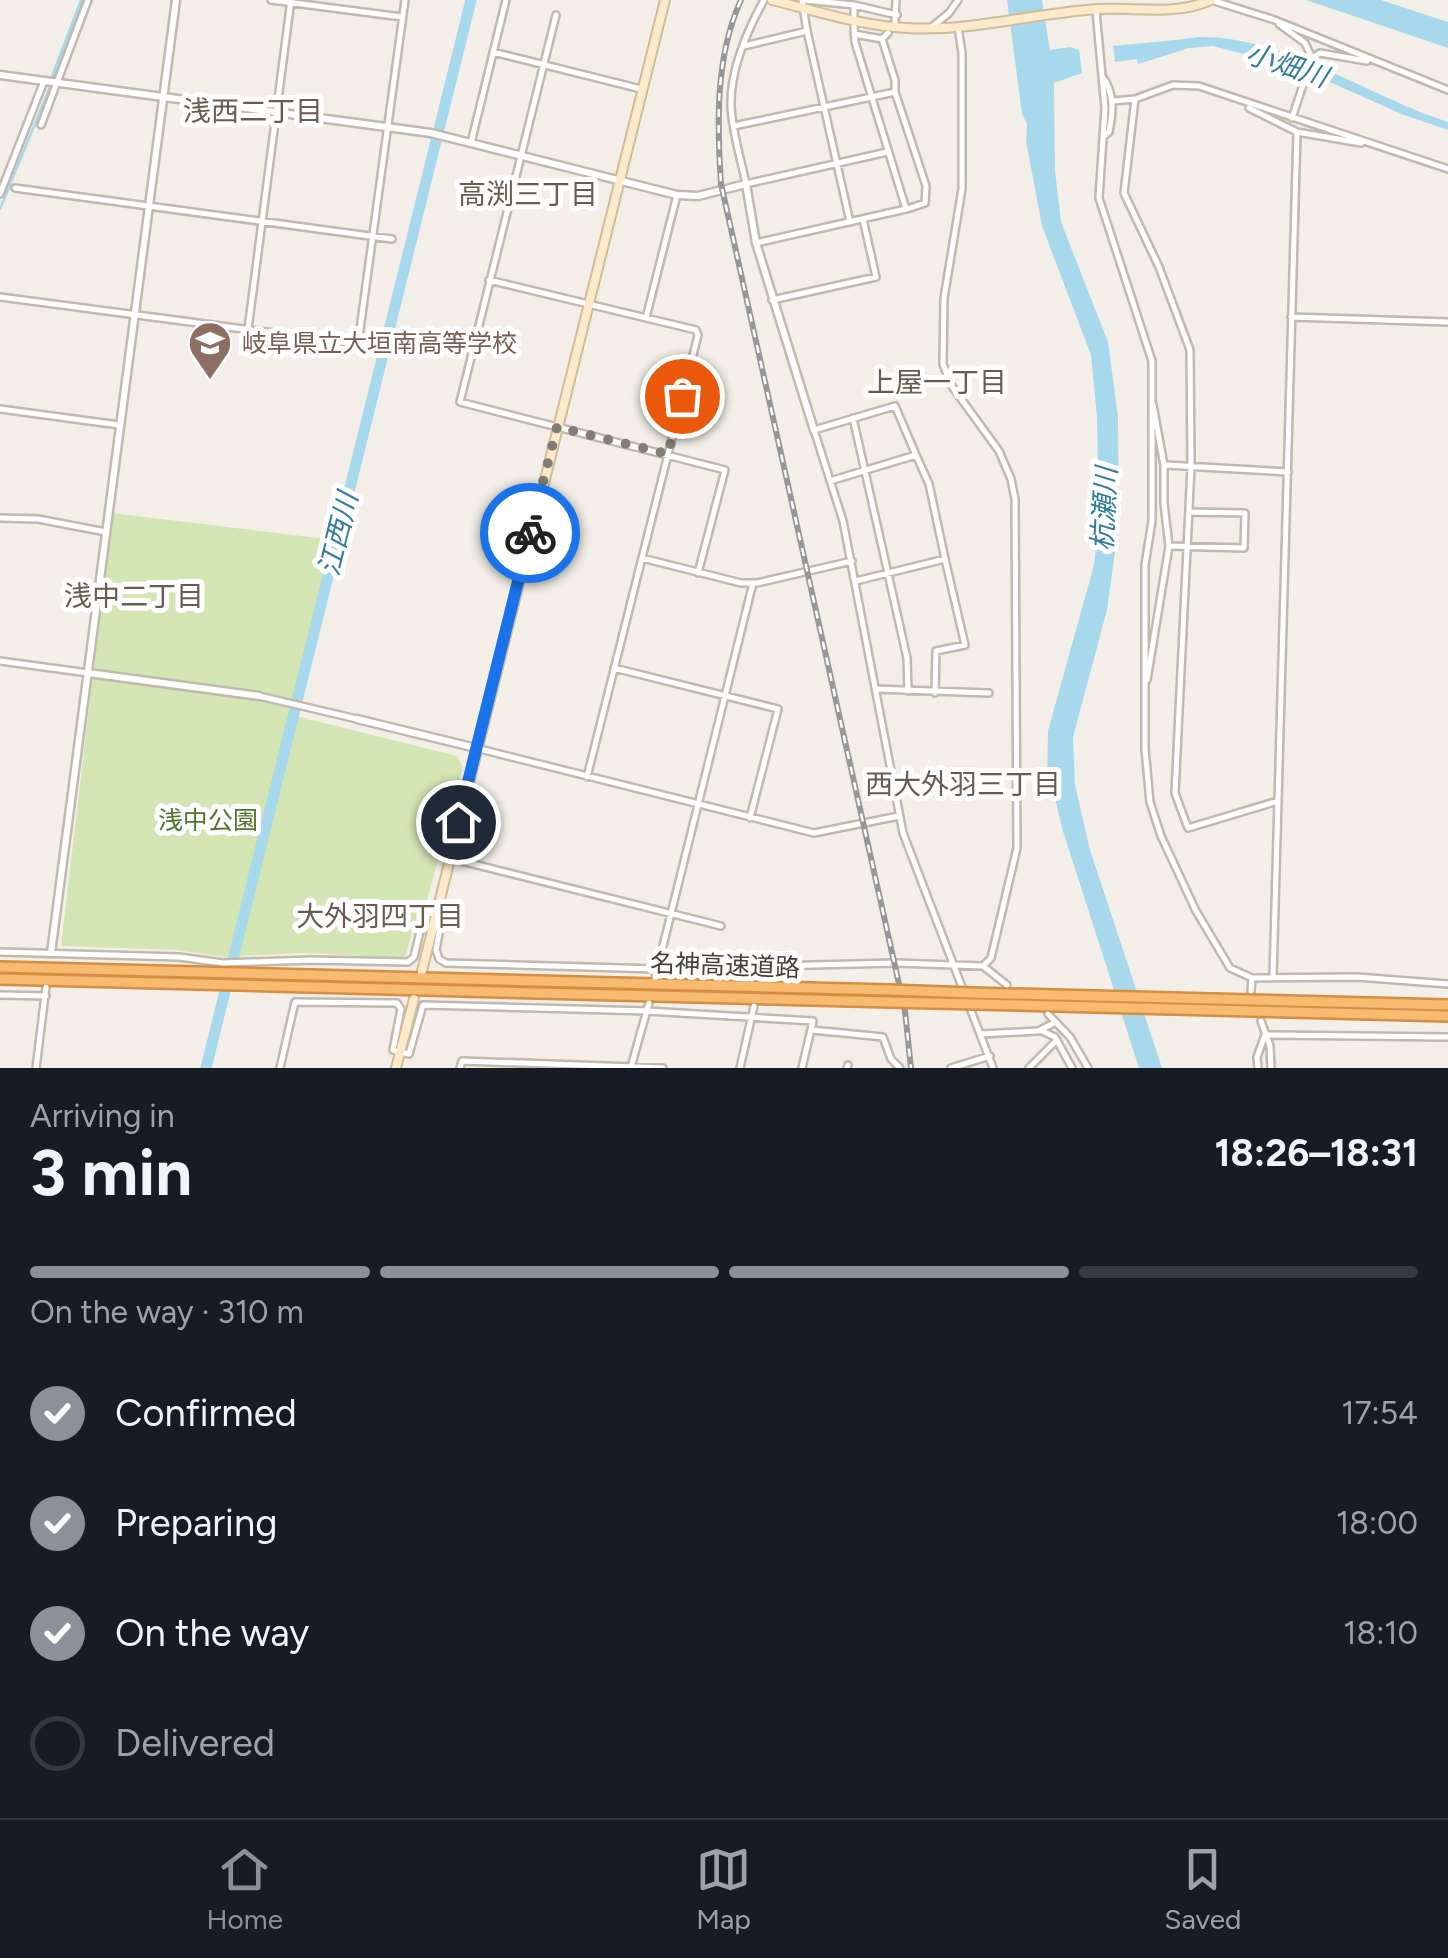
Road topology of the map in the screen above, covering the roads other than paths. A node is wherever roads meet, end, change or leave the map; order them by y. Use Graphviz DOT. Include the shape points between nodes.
graph roads {
  1 [pos="88,0"];
  2 [pos="176,0"];
  3 [pos="272,0"];
  4 [pos="351,0"];
  5 [pos="405,0"];
  6 [pos="506,0"];
  7 [pos="665,0"];
  8 [pos="764,0"];
  9 [pos="772,0"];
  10 [pos="896,0"];
  11 [pos="958,0"];
  12 [pos="1211,0"];
  13 [pos="830,1"];
  14 [pos="291,2"];
  15 [pos="804,3"];
  16 [pos="854,5"];
  17 [pos="350,10"];
  18 [pos="1092,10"];
  19 [pos="556,15"];
  20 [pos="854,15"];
  21 [pos="403,17"];
  22 [pos="1272,19"];
  23 [pos="962,26"];
  24 [pos="932,28"];
  25 [pos="807,32"];
  26 [pos="888,33"];
  27 [pos="882,40"];
  28 [pos="743,46"];
  29 [pos="492,52"];
  30 [pos="1312,58"];
  31 [pos="1382,64"];
  32 [pos="543,66"];
  33 [pos="0,75"];
  34 [pos="1102,76"];
  35 [pos="44,81"];
  36 [pos="58,82"];
  37 [pos="641,89"];
  38 [pos="1448,90"];
  39 [pos="895,92"];
  40 [pos="872,96"];
  41 [pos="164,97"];
  42 [pos="1135,100"];
  43 [pos="1113,102"];
  44 [pos="1238,102"];
  45 [pos="824,106"];
  46 [pos="276,112"];
  47 [pos="1292,118"];
  48 [pos="41,125"];
  49 [pos="388,126"];
  50 [pos="734,126"];
  51 [pos="1297,132"];
  52 [pos="1104,136"];
  53 [pos="469,142"];
  54 [pos="1367,142"];
  55 [pos="888,152"];
  56 [pos="520,155"];
  57 [pos="837,164"];
  58 [pos="0,168"];
  59 [pos="10,170"];
  60 [pos="1448,172"];
  61 [pos="619,180"];
  62 [pos="746,184"];
  63 [pos="16,188"];
  64 [pos="0,194"];
  65 [pos="677,195"];
  66 [pos="150,206"];
  67 [pos="906,210"];
  68 [pos="863,218"];
  69 [pos="262,221"];
  70 [pos="850,222"];
  71 [pos="374,237"];
  72 [pos="392,239"];
  73 [pos="756,243"];
  74 [pos="489,280"];
  75 [pos="0,297"];
  76 [pos="772,300"];
  77 [pos="588,305"];
  78 [pos="134,316"];
  79 [pos="1291,318"];
  80 [pos="646,319"];
  81 [pos="1448,322"];
  82 [pos="248,330"];
  83 [pos="1152,401"];
  84 [pos="0,409"];
  85 [pos="853,418"];
  86 [pos="119,425"];
  87 [pos="557,427"];
  88 [pos="814,430"];
  89 [pos="668,454"];
  90 [pos="916,456"];
  91 [pos="1164,466"];
  92 [pos="1191,466"];
  93 [pos="864,471"];
  94 [pos="1288,472"];
  95 [pos="830,480"];
  96 [pos="1189,512"];
  97 [pos="0,518"];
  98 [pos="106,532"];
  99 [pos="1169,546"];
  100 [pos="1187,546"];
  101 [pos="642,558"];
  102 [pos="945,560"];
  103 [pos="852,561"];
  104 [pos="698,573"];
  105 [pos="887,574"];
  106 [pos="856,581"];
  107 [pos="753,583"];
  108 [pos="0,661"];
  109 [pos="614,668"];
  110 [pos="88,673"];
  111 [pos="1145,683"];
  112 [pos="875,689"];
  113 [pos="908,691"];
  114 [pos="935,693"];
  115 [pos="989,693"];
  116 [pos="259,696"];
  117 [pos="726,696"];
  118 [pos="357,719"];
  119 [pos="476,748"];
  120 [pos="587,777"];
  121 [pos="1278,800"];
  122 [pos="698,805"];
  123 [pos="900,816"];
  124 [pos="750,818"];
  125 [pos="450,858"];
  126 [pos="436,913"];
  127 [pos="670,914"];
  128 [pos="722,926"];
  129 [pos="0,952"];
  130 [pos="50,958"];
  131 [pos="953,965"];
  132 [pos="983,966"];
  133 [pos="0,967"];
  134 [pos="262,968"];
  135 [pos="765,968"];
  136 [pos="656,969"];
  137 [pos="422,970"];
  138 [pos="655,978"];
  139 [pos="1252,978"];
  140 [pos="1273,978"];
  141 [pos="0,979"];
  142 [pos="762,980"];
  143 [pos="1448,984"];
  144 [pos="1008,985"];
  145 [pos="46,987"];
  146 [pos="1251,991"];
  147 [pos="0,995"];
  148 [pos="46,996"];
  149 [pos="414,999"];
  150 [pos="1088,1002"];
  151 [pos="649,1003"];
  152 [pos="1448,1005"];
  153 [pos="754,1006"];
  154 [pos="647,1011"];
  155 [pos="1048,1014"];
  156 [pos="752,1016"];
  157 [pos="1448,1016"];
  158 [pos="1261,1021"];
  159 [pos="1054,1023"];
  160 [pos="812,1030"];
  161 [pos="1040,1030"];
  162 [pos="981,1034"];
  163 [pos="1265,1035"];
  164 [pos="1448,1037"];
  165 [pos="1057,1040"];
  166 [pos="400,1053"];
  167 [pos="990,1056"];
  168 [pos="631,1067"];
  169 [pos="36,1068"];
  170 [pos="280,1068"];
  171 [pos="396,1068"];
  172 [pos="460,1068"];
  173 [pos="663,1068"];
  174 [pos="740,1068"];
  175 [pos="802,1068"];
  176 [pos="900,1068"];
  177 [pos="951,1068"];
  178 [pos="993,1068"];
  179 [pos="1028,1068"];
  180 [pos="1072,1068"];
  181 [pos="1088,1068"];
  182 [pos="1258,1068"];
  183 [pos="1271,1068"];
  1 -- 36 [label="street"];
  2 -- 41 [label="street"];
  3 -- 14 [label="street"];
  4 -- 17 [label="street"];
  5 -- 21 [label="street"];
  6 -- 29 [label="street"];
  7 -- 37 [label="main road"];
  8 -- 28 [label="street"];
  9 -- 15 [label="main road"];
  10 -- 16 [label="street" via="896,19"];
  11 -- 24 [label="street"];
  12 -- 18 [label="main road" via="1190,9"];
  12 -- 22 [label="street"];
  13 -- 15 [label="street"];
  13 -- 16 [label="street"];
  14 -- 17 [label="street"];
  14 -- 46 [label="street"];
  15 -- 24 [label="main road" via="873,24"];
  15 -- 25 [label="street"];
  16 -- 20 [label="street"];
  17 -- 21 [label="street"];
  18 -- 23 [label="main road"];
  18 -- 34 [label="street"];
  19 -- 32 [label="street"];
  21 -- 49 [label="street"];
  22 -- 30 [label="street" via="1305,43"];
  22 -- 31 [label="street"];
  23 -- 24 [label="main road"];
  23 -- 132 [label="street" via="962,188 944,298 943,364 998,451 1015,499 1017,848 992,958"];
  25 -- 28 [label="street"];
  25 -- 45 [label="street"];
  26 -- 27 [label="street"];
  27 -- 39 [label="street"];
  27 -- 40 [label="street" via="854,30"];
  28 -- 50 [label="street" via="731,105"];
  29 -- 32 [label="street"];
  29 -- 53 [label="street"];
  30 -- 31 [label="street" via="1320,53"];
  30 -- 47 [label="street"];
  31 -- 38 [label="street"];
  32 -- 37 [label="street"];
  32 -- 56 [label="street"];
  33 -- 35 [label="street"];
  34 -- 43 [label="street"];
  34 -- 52 [label="street"];
  35 -- 36 [label="street"];
  35 -- 59 [label="street"];
  36 -- 41 [label="street"];
  36 -- 48 [label="street"];
  37 -- 61 [label="main road"];
  39 -- 40 [label="street"];
  39 -- 67 [label="street" via="926,186 926,203"];
  40 -- 45 [label="street"];
  40 -- 55 [label="street"];
  41 -- 46 [label="street"];
  41 -- 66 [label="street"];
  42 -- 43 [label="street"];
  42 -- 44 [label="street" via="1173,84 1199,86"];
  42 -- 92 [label="street" via="1124,193 1188,341"];
  43 -- 52 [label="street"];
  44 -- 47 [label="street"];
  44 -- 51 [label="street"];
  45 -- 50 [label="street"];
  45 -- 57 [label="street"];
  46 -- 49 [label="street"];
  46 -- 69 [label="street"];
  47 -- 54 [label="street"];
  49 -- 53 [label="street"];
  49 -- 71 [label="street"];
  50 -- 62 [label="street"];
  51 -- 54 [label="street"];
  51 -- 79 [label="street"];
  52 -- 83 [label="street" via="1100,198 1147,337"];
  53 -- 56 [label="street"];
  54 -- 60 [label="street"];
  55 -- 57 [label="street"];
  55 -- 67 [label="street"];
  56 -- 61 [label="street"];
  56 -- 74 [label="street"];
  57 -- 62 [label="street"];
  57 -- 70 [label="street"];
  58 -- 59 [label="street"];
  59 -- 64 [label="street"];
  61 -- 65 [label="street"];
  61 -- 77 [label="main road"];
  62 -- 65 [label="street"];
  62 -- 73 [label="street"];
  63 -- 66 [label="street"];
  65 -- 80 [label="street"];
  66 -- 69 [label="street"];
  66 -- 78 [label="street"];
  67 -- 68 [label="street"];
  68 -- 70 [label="street"];
  68 -- 76 [label="street" via="876,277"];
  69 -- 71 [label="street"];
  69 -- 82 [label="street"];
  70 -- 73 [label="street"];
  71 -- 72 [label="street"];
  71 -- 82 [label="street" via="358,344"];
  73 -- 76 [label="street"];
  74 -- 77 [label="street"];
  74 -- 87 [label="street" via="460,402"];
  75 -- 78 [label="street"];
  76 -- 88 [label="street"];
  77 -- 80 [label="street"];
  77 -- 87 [label="main road"];
  78 -- 82 [label="street"];
  78 -- 86 [label="street"];
  79 -- 81 [label="street"];
  79 -- 94 [label="street"];
  80 -- 89 [label="street" via="698,335"];
  83 -- 91 [label="street"];
  83 -- 111 [label="street"];
  84 -- 86 [label="street"];
  85 -- 88 [label="street"];
  85 -- 90 [label="street" via="895,406"];
  85 -- 93 [label="street"];
  86 -- 98 [label="street"];
  87 -- 89 [label="street"];
  87 -- 119 [label="main road"];
  88 -- 95 [label="street"];
  89 -- 101 [label="street"];
  89 -- 104 [label="street" via="725,470"];
  90 -- 93 [label="street"];
  90 -- 102 [label="street" via="929,484"];
  91 -- 92 [label="street"];
  91 -- 99 [label="street"];
  92 -- 94 [label="street"];
  92 -- 96 [label="street"];
  93 -- 95 [label="street"];
  93 -- 105 [label="street"];
  94 -- 121 [label="street"];
  95 -- 103 [label="street"];
  96 -- 100 [label="street"];
  96 -- 100 [label="street" via="1245,514 1244,548"];
  97 -- 98 [label="street"];
  98 -- 110 [label="street"];
  99 -- 100 [label="street"];
  99 -- 111 [label="street"];
  100 -- 121 [label="street" via="1175,793 1188,828"];
  101 -- 104 [label="street"];
  101 -- 109 [label="street"];
  102 -- 105 [label="street"];
  102 -- 114 [label="street" via="965,645 936,651"];
  103 -- 106 [label="street"];
  103 -- 107 [label="street"];
  104 -- 107 [label="street"];
  105 -- 106 [label="street"];
  105 -- 113 [label="street"];
  106 -- 112 [label="street"];
  107 -- 117 [label="street"];
  108 -- 110 [label="street"];
  109 -- 117 [label="street"];
  109 -- 120 [label="street"];
  110 -- 116 [label="street"];
  110 -- 130 [label="street"];
  111 -- 139 [label="street" via="1147,784 1161,836 1230,968"];
  112 -- 113 [label="street"];
  112 -- 123 [label="street"];
  113 -- 114 [label="street"];
  114 -- 115 [label="street"];
  116 -- 118 [label="street"];
  117 -- 122 [label="street"];
  117 -- 124 [label="street" via="778,709"];
  118 -- 119 [label="street"];
  119 -- 120 [label="street"];
  119 -- 125 [label="main road"];
  120 -- 122 [label="street"];
  121 -- 140 [label="street"];
  122 -- 124 [label="street"];
  122 -- 127 [label="street"];
  123 -- 124 [label="street" via="814,834"];
  123 -- 131 [label="street"];
  125 -- 126 [label="main road"];
  125 -- 127 [label="street"];
  126 -- 134 [label="street" via="423,918 408,962 311,960"];
  126 -- 136 [label="street" via="443,922 436,950 446,963"];
  126 -- 137 [label="main road"];
  127 -- 128 [label="street"];
  127 -- 136 [label="street"];
  129 -- 130 [label="street"];
  130 -- 134 [label="street" via="179,957"];
  131 -- 132 [label="street"];
  131 -- 135 [label="street"];
  131 -- 162 [label="street"];
  132 -- 144 [label="street"];
  133 -- 134 [label="highway, 名神高速道路"];
  134 -- 150 [label="highway, 名神高速道路, bridge"];
  135 -- 136 [label="street"];
  135 -- 142 [label="street"];
  136 -- 138 [label="street"];
  139 -- 140 [label="street"];
  139 -- 146 [label="street"];
  140 -- 143 [label="street"];
  141 -- 150 [label="highway, 名神高速道路, bridge"];
  145 -- 148 [label="street"];
  147 -- 148 [label="street"];
  148 -- 169 [label="street"];
  149 -- 166 [label="main road"];
  150 -- 152 [label="highway, 名神高速道路"];
  150 -- 157 [label="highway, 名神高速道路"];
  151 -- 154 [label="street"];
  153 -- 156 [label="street"];
  154 -- 156 [label="street"];
  154 -- 166 [label="street" via="423,1006 409,1054"];
  154 -- 168 [label="street"];
  155 -- 159 [label="street"];
  156 -- 160 [label="street" via="813,1021"];
  156 -- 174 [label="street"];
  158 -- 163 [label="street"];
  159 -- 161 [label="street"];
  159 -- 181 [label="street"];
  160 -- 175 [label="street"];
  160 -- 176 [label="street" via="883,1037"];
  161 -- 162 [label="street"];
  161 -- 165 [label="street"];
  162 -- 167 [label="street"];
  163 -- 164 [label="street"];
  163 -- 182 [label="street"];
  163 -- 183 [label="street"];
  165 -- 179 [label="street"];
  165 -- 180 [label="street"];
  166 -- 170 [label="street" via="394,1050 397,1003 295,1002"];
  166 -- 171 [label="main road"];
  167 -- 177 [label="street"];
  167 -- 178 [label="street"];
  168 -- 172 [label="street" via="462,1060"];
  168 -- 173 [label="street"];
}
